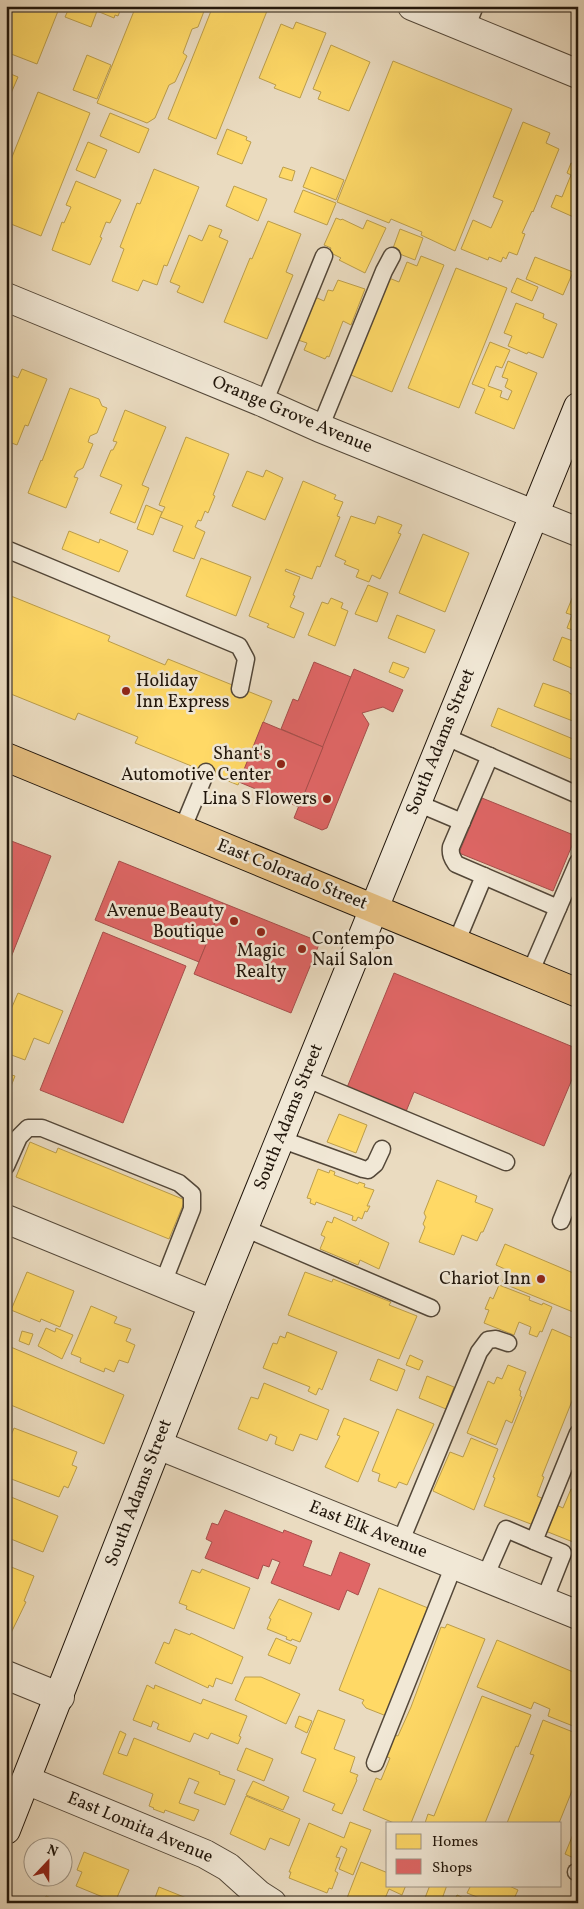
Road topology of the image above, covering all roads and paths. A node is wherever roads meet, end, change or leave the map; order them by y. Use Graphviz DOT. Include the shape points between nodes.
graph roads {
  1 [pos="412,6"];
  2 [pos="471,17"];
  3 [pos="578,74"];
  4 [pos="324,256"];
  5 [pos="392,256"];
  6 [pos="6,296"];
  7 [pos="264,402"];
  8 [pos="578,407"];
  9 [pos="320,428"];
  10 [pos="534,514"];
  11 [pos="578,532"];
  12 [pos="6,549"];
  13 [pos="240,689"];
  14 [pos="444,736"];
  15 [pos="490,756"];
  16 [pos="6,758"];
  17 [pos="206,772"];
  18 [pos="578,795"];
  19 [pos="416,804"];
  20 [pos="462,822"];
  21 [pos="182,830"];
  22 [pos="578,862"];
  23 [pos="484,876"];
  24 [pos="558,908"];
  25 [pos="373,909"];
  26 [pos="456,943"];
  27 [pos="530,973"];
  28 [pos="578,993"];
  29 [pos="305,1078"];
  30 [pos="280,1139"];
  31 [pos="382,1149"];
  32 [pos="506,1162"];
  33 [pos="6,1166"];
  34 [pos="578,1179"];
  35 [pos="6,1219"];
  36 [pos="561,1221"];
  37 [pos="244,1228"];
  38 [pos="163,1283"];
  39 [pos="214,1304"];
  40 [pos="431,1308"];
  41 [pos="508,1344"];
  42 [pos="578,1433"];
  43 [pos="158,1445"];
  44 [pos="534,1541"];
  45 [pos="400,1543"];
  46 [pos="454,1565"];
  47 [pos="485,1577"];
  48 [pos="544,1601"];
  49 [pos="578,1615"];
  50 [pos="6,1675"];
  51 [pos="60,1697"];
  52 [pos="375,1763"];
  53 [pos="26,1780"];
  54 [pos="6,1830"];
  55 [pos="272,1903"];
  1 -- 2 [label="street"];
  2 -- 3 [label="street"];
  4 -- 7 [label="lane"];
  5 -- 9 [label="lane"];
  6 -- 7 [label="street, Orange Grove Avenue"];
  7 -- 9 [label="street, Orange Grove Avenue"];
  8 -- 10 [label="street, South Adams Street"];
  9 -- 10 [label="street, Orange Grove Avenue"];
  10 -- 11 [label="street, Orange Grove Avenue"];
  10 -- 14 [label="street, South Adams Street"];
  12 -- 13 [label="lane" via="239,646 246,659"];
  14 -- 15 [label="lane"];
  14 -- 19 [label="street, South Adams Street"];
  15 -- 18 [label="lane"];
  15 -- 20 [label="lane"];
  16 -- 21 [label="main road, East Colorado Street"];
  17 -- 21 [label="lane"];
  19 -- 20 [label="lane"];
  19 -- 25 [label="street, South Adams Street"];
  20 -- 23 [label="lane" via="450,852 456,864"];
  21 -- 25 [label="main road, East Colorado Street"];
  22 -- 24 [label="lane"];
  23 -- 24 [label="lane"];
  23 -- 26 [label="lane"];
  24 -- 27 [label="lane"];
  25 -- 26 [label="main road, East Colorado Street"];
  25 -- 29 [label="street, South Adams Street"];
  26 -- 27 [label="main road, East Colorado Street"];
  27 -- 28 [label="main road, East Colorado Street"];
  29 -- 30 [label="street, South Adams Street"];
  29 -- 32 [label="lane"];
  30 -- 31 [label="lane" via="368,1170"];
  30 -- 37 [label="street, South Adams Street"];
  33 -- 38 [label="lane" via="19,1137 28,1128 42,1128 179,1183 192,1194 192,1209"];
  34 -- 36 [label="lane"];
  35 -- 38 [label="street"];
  37 -- 39 [label="street, South Adams Street"];
  37 -- 40 [label="lane"];
  38 -- 39 [label="street"];
  39 -- 43 [label="street, South Adams Street"];
  41 -- 45 [label="lane" via="496,1339 488,1340 479,1352"];
  42 -- 44 [label="lane"];
  43 -- 45 [label="street, East Elk Avenue"];
  43 -- 51 [label="street, South Adams Street"];
  44 -- 47 [label="lane" via="506,1529"];
  44 -- 48 [label="lane" via="563,1553"];
  45 -- 46 [label="street, East Elk Avenue"];
  46 -- 47 [label="street, East Elk Avenue"];
  46 -- 52 [label="lane"];
  47 -- 48 [label="street, East Elk Avenue"];
  48 -- 49 [label="street, East Elk Avenue"];
  50 -- 51 [label="street"];
  51 -- 53 [label="street, South Adams Street"];
  53 -- 54 [label="street, South Adams Street"];
  53 -- 55 [label="street, East Lomita Avenue" via="205,1854 228,1867"];
}
